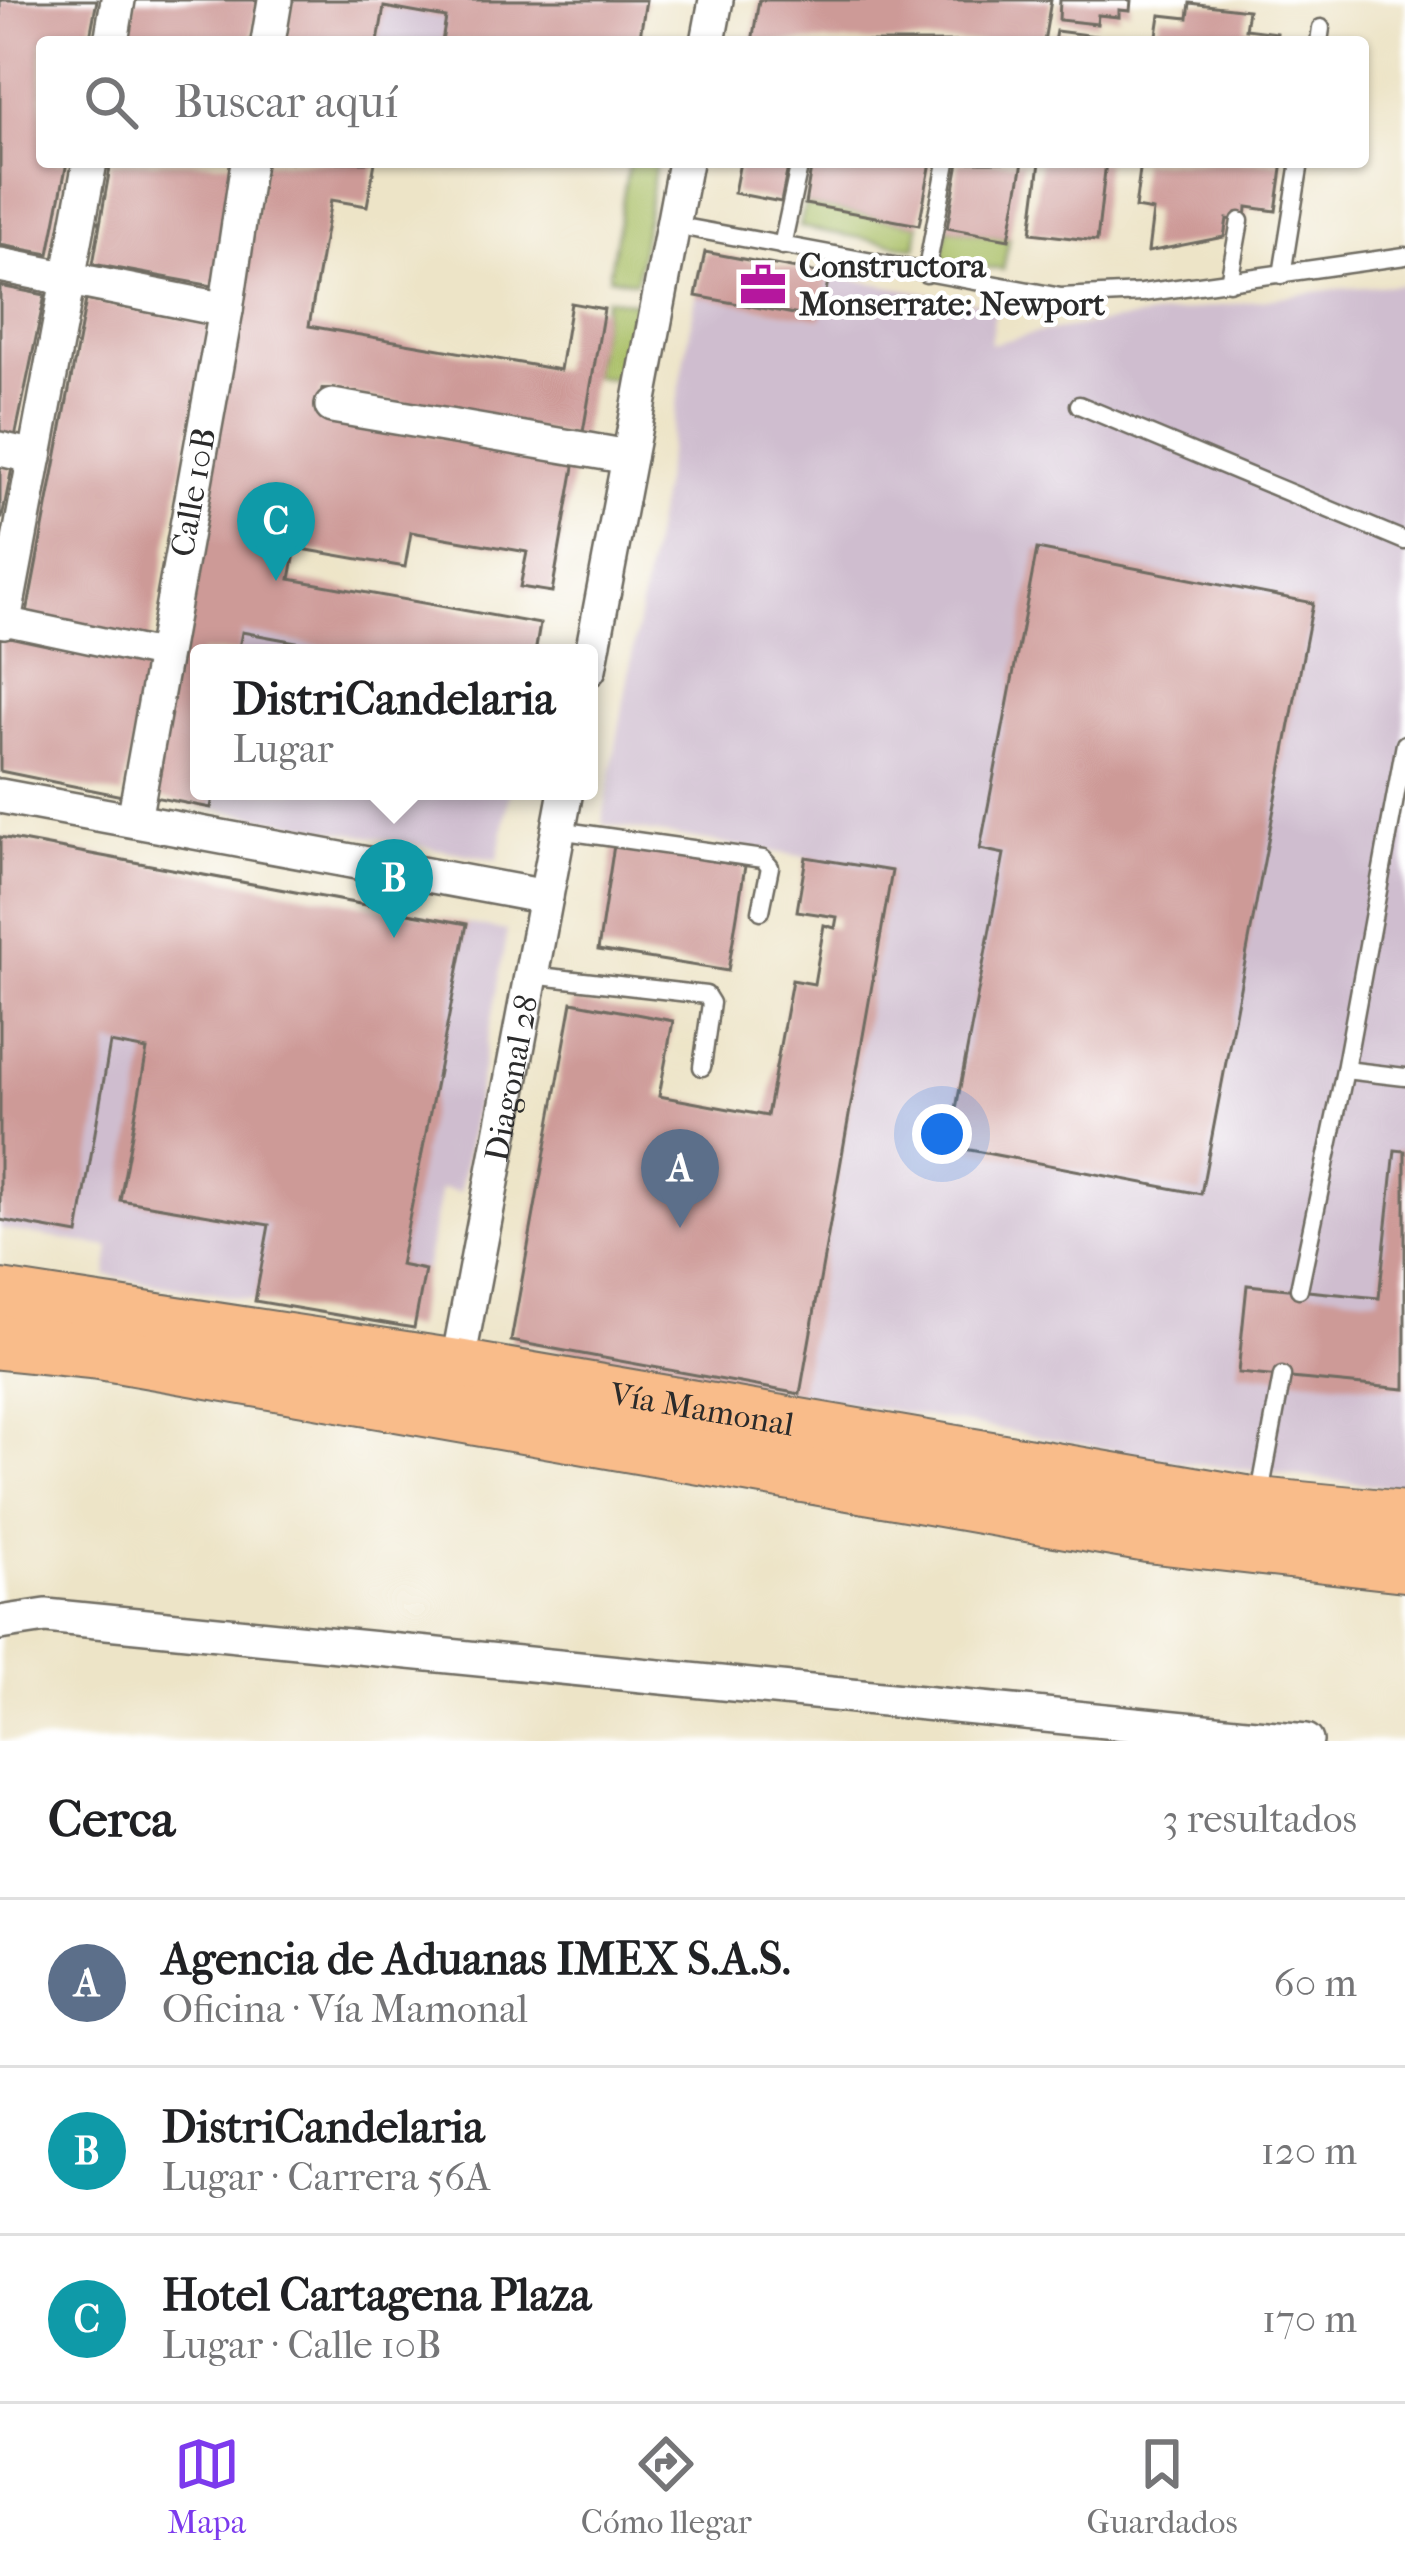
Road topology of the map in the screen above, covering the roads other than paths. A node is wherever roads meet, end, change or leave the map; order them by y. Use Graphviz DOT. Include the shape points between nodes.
graph roads {
  1 [pos="118,0"];
  2 [pos="274,0"];
  3 [pos="716,0"];
  4 [pos="112,36"];
  5 [pos="269,36"];
  6 [pos="709,36"];
  7 [pos="89,168"];
  8 [pos="247,168"];
  9 [pos="684,168"];
  10 [pos="799,168"];
  11 [pos="945,168"];
  12 [pos="1299,168"];
  13 [pos="1240,221"];
  14 [pos="673,226"];
  15 [pos="782,246"];
  16 [pos="1405,256"];
  17 [pos="0,265"];
  18 [pos="926,274"];
  19 [pos="1282,275"];
  20 [pos="69,279"];
  21 [pos="1229,282"];
  22 [pos="226,310"];
  23 [pos="1079,405"];
  24 [pos="332,406"];
  25 [pos="0,449"];
  26 [pos="35,457"];
  27 [pos="629,457"];
  28 [pos="1405,541"];
  29 [pos="2,620"];
  30 [pos="594,644"];
  31 [pos="164,655"];
  32 [pos="1405,744"];
  33 [pos="0,796"];
  34 [pos="564,800"];
  35 [pos="134,820"];
  36 [pos="559,830"];
  37 [pos="546,897"];
  38 [pos="761,911"];
  39 [pos="531,975"];
  40 [pos="703,1067"];
  41 [pos="1345,1070"];
  42 [pos="1405,1077"];
  43 [pos="1299,1289"];
  44 [pos="0,1297"];
  45 [pos="0,1342"];
  46 [pos="457,1367"];
  47 [pos="1282,1376"];
  48 [pos="1258,1505"];
  49 [pos="1405,1520"];
  50 [pos="1405,1564"];
  51 [pos="0,1624"];
  52 [pos="1306,1741"];
  1 -- 4 [label="street"];
  2 -- 5 [label="street"];
  3 -- 6 [label="street"];
  7 -- 20 [label="street"];
  8 -- 22 [label="street, Calle 10B"];
  9 -- 14 [label="street"];
  10 -- 15 [label="lane"];
  11 -- 18 [label="lane"];
  12 -- 19 [label="lane"];
  13 -- 21 [label="lane"];
  14 -- 15 [label="lane"];
  14 -- 27 [label="street"];
  15 -- 18 [label="lane"];
  16 -- 19 [label="lane"];
  17 -- 20 [label="street"];
  18 -- 21 [label="lane" via="1061,297"];
  19 -- 21 [label="lane"];
  20 -- 22 [label="street"];
  20 -- 26 [label="street"];
  22 -- 31 [label="street, Calle 10B"];
  23 -- 28 [label="lane"];
  24 -- 27 [label="street"];
  25 -- 26 [label="street"];
  26 -- 29 [label="street"];
  27 -- 30 [label="street"];
  29 -- 31 [label="street"];
  31 -- 35 [label="street, Calle 10B"];
  32 -- 41 [label="lane"];
  33 -- 35 [label="street"];
  34 -- 36 [label="street, Diagonal 28"];
  35 -- 37 [label="street"];
  36 -- 37 [label="street, Diagonal 28"];
  36 -- 38 [label="lane" via="763,859 770,867"];
  37 -- 39 [label="street, Diagonal 28"];
  39 -- 40 [label="lane" via="706,994"];
  39 -- 46 [label="street, Diagonal 28"];
  41 -- 42 [label="lane"];
  41 -- 43 [label="lane"];
  44 -- 46 [label="main road, Vía Mamonal"];
  45 -- 50 [label="main road, Vía Mamonal" via="99,1352 1147,1535"];
  46 -- 48 [label="main road, Vía Mamonal"];
  47 -- 48 [label="lane"];
  48 -- 49 [label="main road, Vía Mamonal"];
  51 -- 52 [label="street" via="46,1616"];
}
